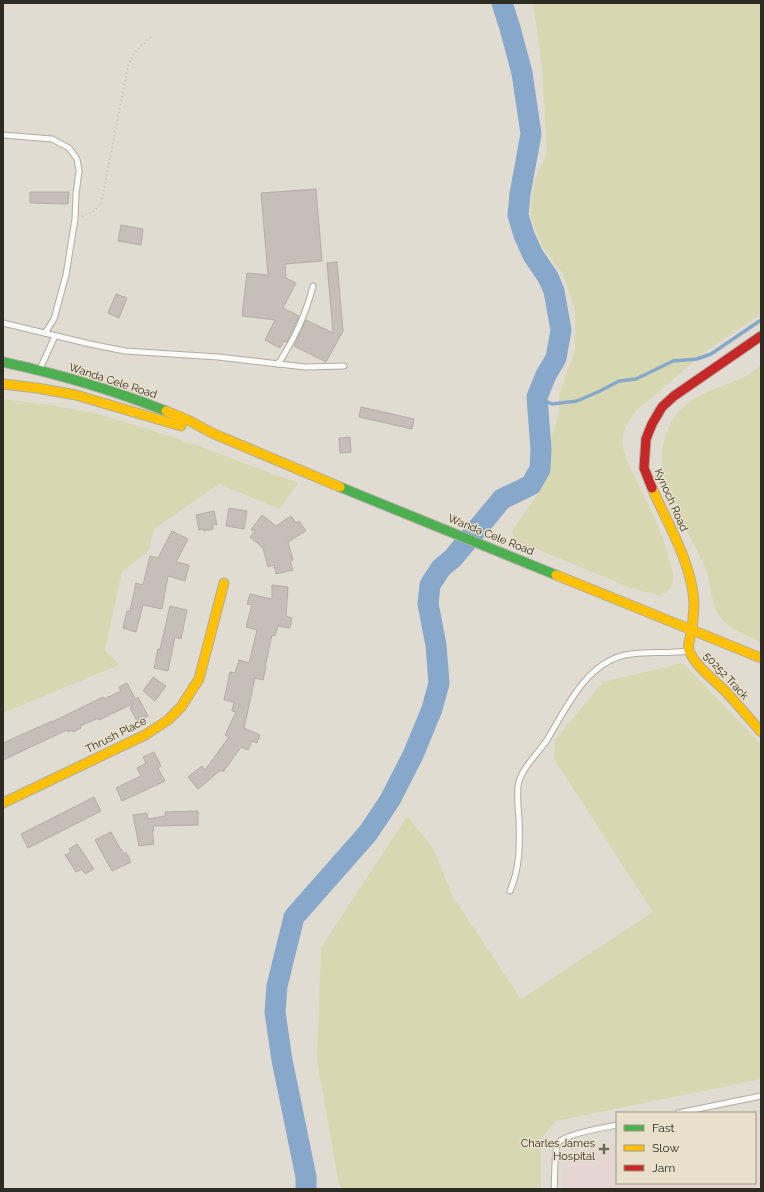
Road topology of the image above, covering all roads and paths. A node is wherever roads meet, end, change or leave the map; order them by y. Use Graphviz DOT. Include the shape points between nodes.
graph roads {
  1 [pos="153,35"];
  2 [pos="3,135"];
  3 [pos="75,218"];
  4 [pos="313,286"];
  5 [pos="3,323"];
  6 [pos="44,333"];
  7 [pos="55,336"];
  8 [pos="761,336"];
  9 [pos="6,360"];
  10 [pos="278,364"];
  11 [pos="344,366"];
  12 [pos="40,369"];
  13 [pos="3,384"];
  14 [pos="212,433"];
  15 [pos="224,583"];
  16 [pos="692,630"];
  17 [pos="689,651"];
  18 [pos="761,658"];
  19 [pos="761,732"];
  20 [pos="3,803"];
  21 [pos="510,891"];
  22 [pos="761,1096"];
  23 [pos="683,1112"];
  24 [pos="616,1125"];
  25 [pos="554,1189"];
  1 -- 3 [label="path" via="134,53 128,66 101,204 93,212"];
  2 -- 3 [label="lane" via="52,139 69,148 77,159 79,171"];
  3 -- 6 [label="lane" via="58,307"];
  4 -- 10 [label="lane" via="300,325"];
  5 -- 6 [label="lane"];
  6 -- 7 [label="lane"];
  7 -- 10 [label="lane" via="125,351"];
  7 -- 12 [label="lane"];
  8 -- 16 [label="street, Kynoch Road" via="674,396 662,407 646,439 644,468 679,546 693,589"];
  9 -- 12 [label="street, Wanda Cele Road"];
  10 -- 11 [label="lane" via="305,367"];
  12 -- 14 [label="street, Wanda Cele Road" via="123,394"];
  13 -- 14 [label="street, Wanda Cele Road" via="76,395"];
  14 -- 16 [label="street, Wanda Cele Road"];
  15 -- 20 [label="street, Thrush Place" via="199,679 181,707 168,720 145,735"];
  16 -- 17 [label="street, 50252 Track"];
  16 -- 18 [label="street, Wanda Cele Road"];
  17 -- 19 [label="street, 50252 Track" via="699,667 726,692"];
  17 -- 21 [label="lane" via="625,655 603,665 579,688 520,779 517,799 519,855 515,881"];
  22 -- 23 [label="lane"];
  24 -- 25 [label="lane" via="561,1140 557,1146"];
}
